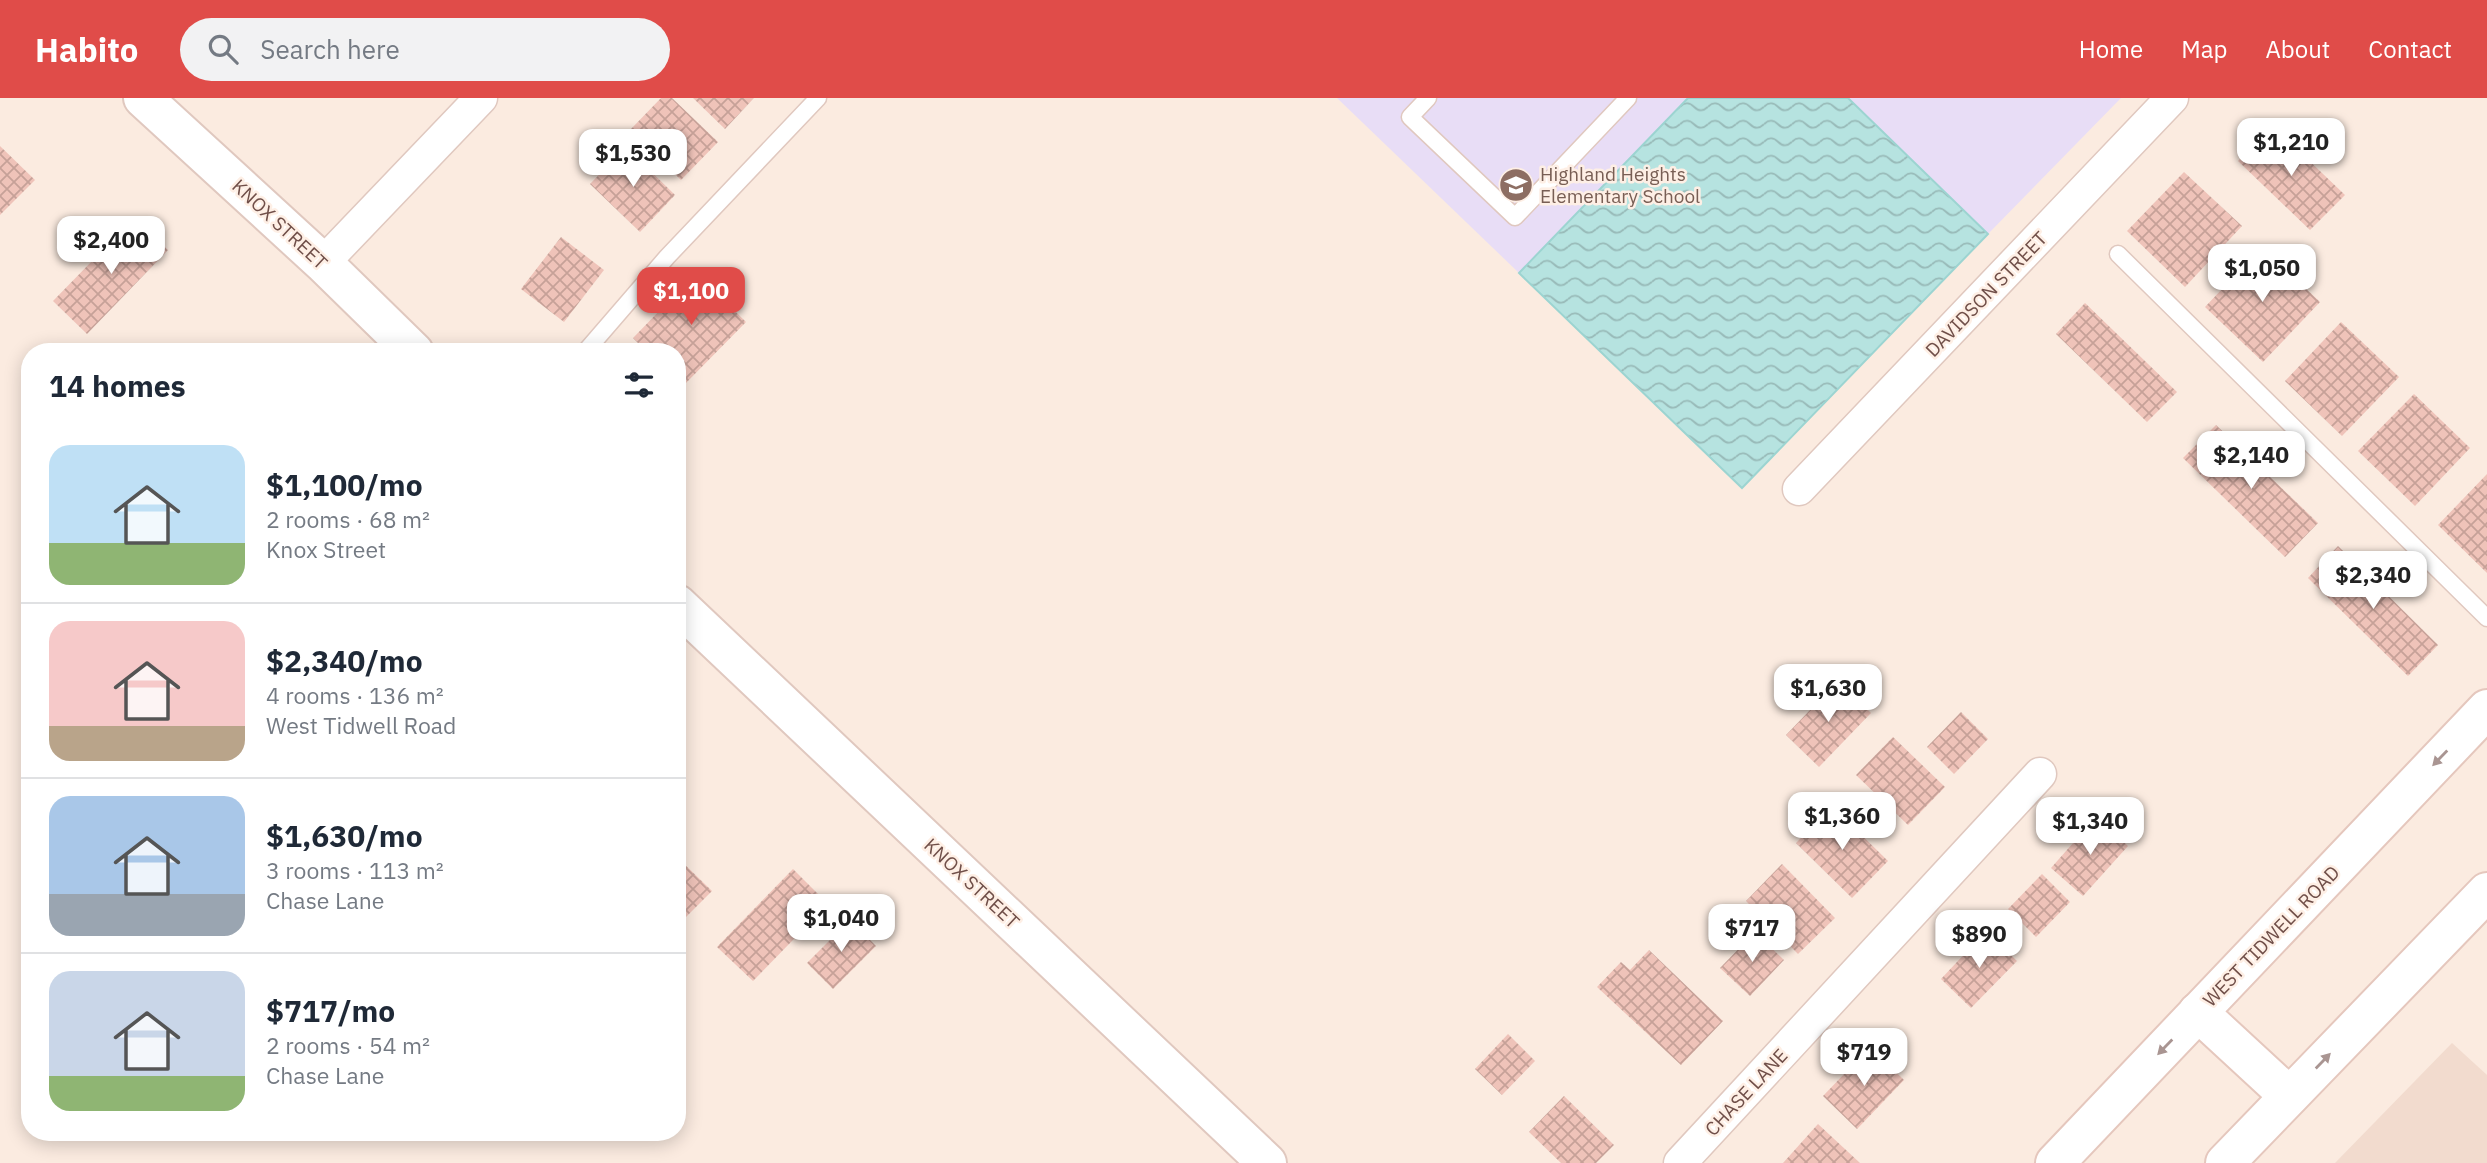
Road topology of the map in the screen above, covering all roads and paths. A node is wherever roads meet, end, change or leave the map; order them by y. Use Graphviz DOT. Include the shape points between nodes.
graph roads {
  1 [pos="143,98"];
  2 [pos="481,98"];
  3 [pos="818,98"];
  4 [pos="1429,98"];
  5 [pos="1628,98"];
  6 [pos="2172,98"];
  7 [pos="2118,254"];
  8 [pos="323,263"];
  9 [pos="405,343"];
  10 [pos="593,343"];
  11 [pos="1800,489"];
  12 [pos="686,613"];
  13 [pos="2487,618"];
  14 [pos="2487,709"];
  15 [pos="2040,774"];
  16 [pos="2487,892"];
  17 [pos="2198,1012"];
  18 [pos="2289,1096"];
  19 [pos="1267,1163"];
  20 [pos="1680,1163"];
  21 [pos="2054,1163"];
  22 [pos="2225,1163"];
  1 -- 8 [label="street, KNOX STREET"];
  2 -- 8 [label="street"];
  3 -- 10 [label="lane" via="667,257"];
  4 -- 5 [label="lane" via="1410,117 1515,217"];
  6 -- 11 [label="street, DAVIDSON STREET"];
  7 -- 13 [label="lane"];
  8 -- 9 [label="street, KNOX STREET"];
  12 -- 19 [label="street, KNOX STREET"];
  14 -- 17 [label="street, WEST TIDWELL ROAD, one-way"];
  15 -- 20 [label="street, CHASE LANE"];
  18 -- 16 [label="street, one-way"];
  17 -- 18 [label="street"];
  17 -- 21 [label="street, WEST TIDWELL ROAD, one-way"];
  18 -- 22 [label="street"];
}
